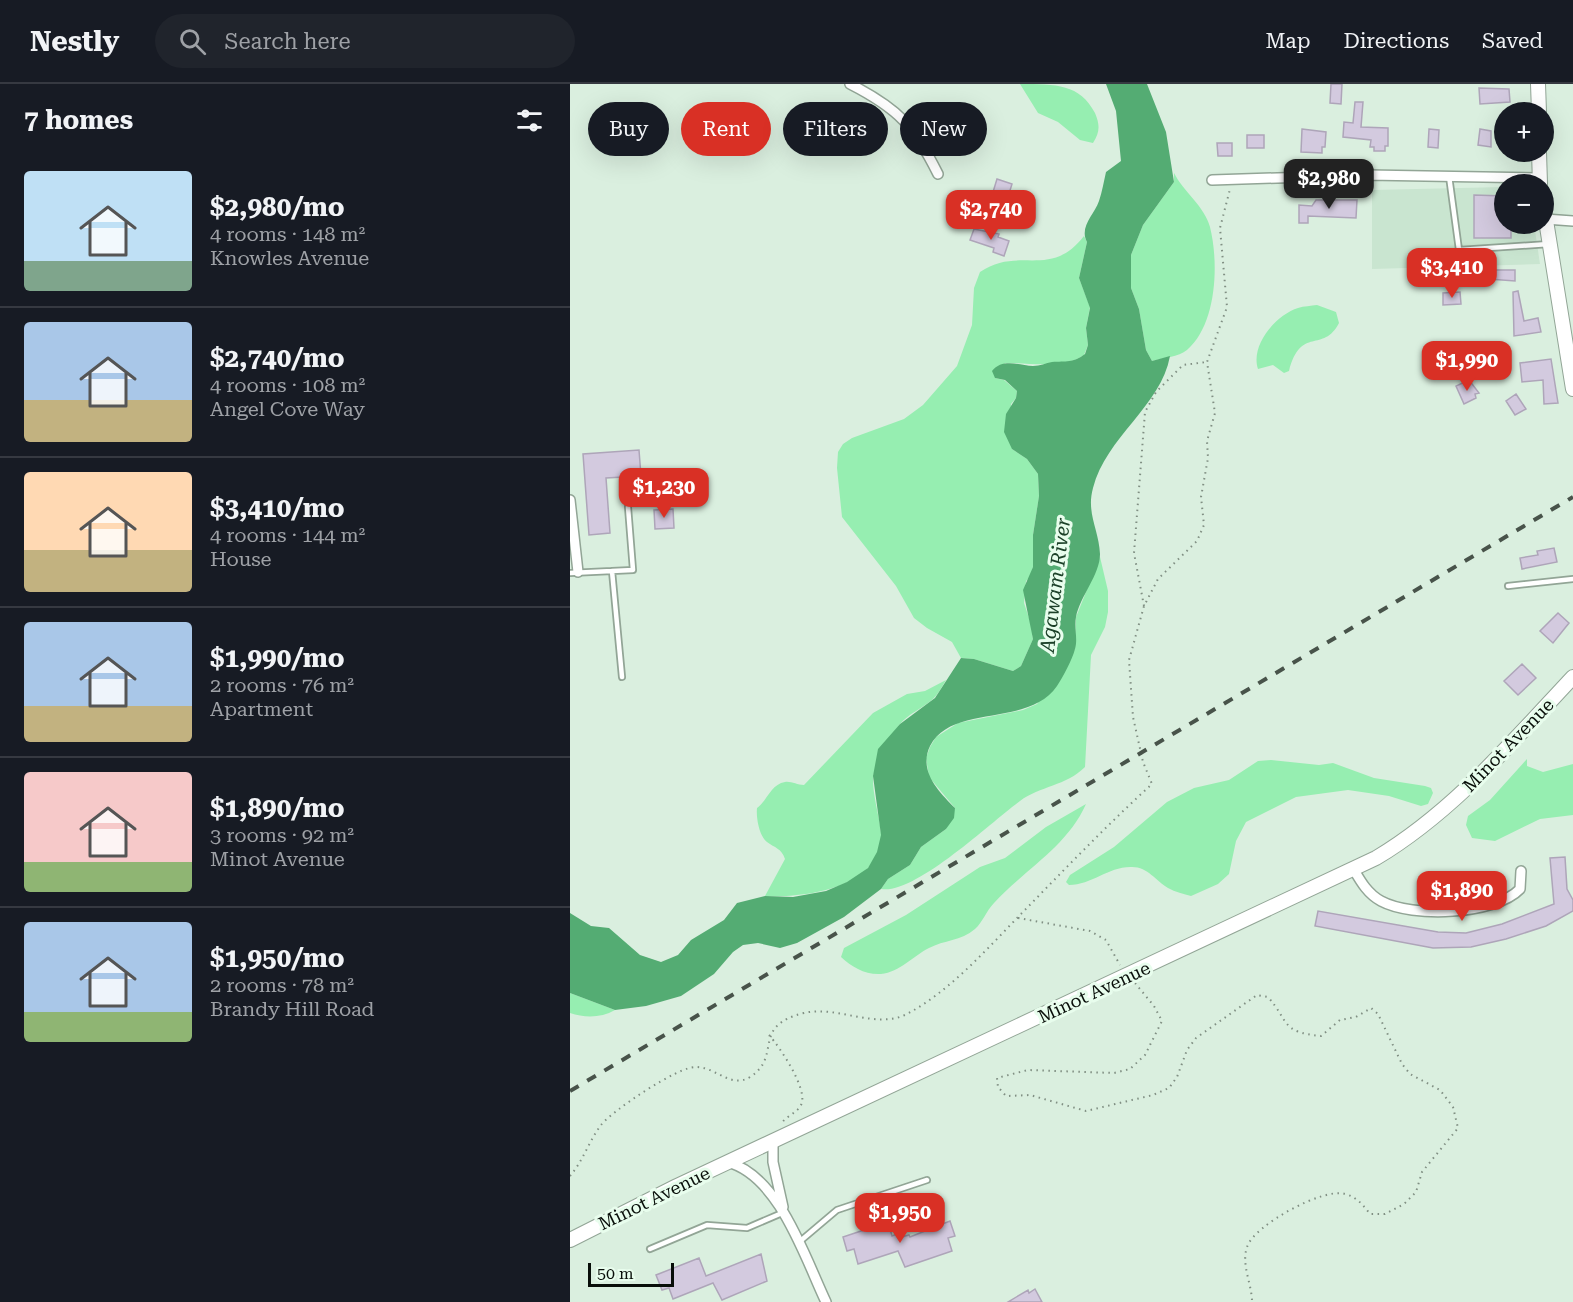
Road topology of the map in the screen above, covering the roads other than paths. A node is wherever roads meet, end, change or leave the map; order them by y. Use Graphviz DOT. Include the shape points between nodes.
graph roads {
  1 [pos="850,84"];
  2 [pos="1538,84"];
  3 [pos="1539,102"];
  4 [pos="938,174"];
  5 [pos="1449,176"];
  6 [pos="1494,178"];
  7 [pos="1212,180"];
  8 [pos="1554,215"];
  9 [pos="1573,220"];
  10 [pos="1547,234"];
  11 [pos="1549,244"];
  12 [pos="1573,389"];
  13 [pos="570,500"];
  14 [pos="628,507"];
  15 [pos="612,571"];
  16 [pos="574,573"];
  17 [pos="1573,579"];
  18 [pos="1508,586"];
  19 [pos="622,677"];
  20 [pos="1573,677"];
  21 [pos="1354,870"];
  22 [pos="1521,871"];
  23 [pos="775,1140"];
  24 [pos="727,1162"];
  25 [pos="927,1180"];
  26 [pos="784,1212"];
  27 [pos="570,1240"];
  28 [pos="798,1243"];
  29 [pos="650,1249"];
  30 [pos="826,1302"];
  1 -- 4 [label="street" via="910,124"];
  2 -- 3 [label="main road"];
  5 -- 6 [label="street"];
  5 -- 7 [label="street"];
  5 -- 11 [label="lane" via="1459,250"];
  8 -- 9 [label="street"];
  10 -- 11 [label="main road"];
  11 -- 12 [label="main road"];
  13 -- 16 [label="street"];
  14 -- 15 [label="lane" via="633,570"];
  15 -- 16 [label="lane"];
  15 -- 19 [label="lane"];
  17 -- 18 [label="lane"];
  20 -- 21 [label="main road, Minot Avenue" via="1437,815 1392,849"];
  21 -- 22 [label="street" via="1368,891 1385,903 1446,912 1467,910 1510,896 1520,889"];
  21 -- 23 [label="main road, Minot Avenue"];
  23 -- 24 [label="main road, Minot Avenue"];
  23 -- 26 [label="street" via="772,1162"];
  24 -- 26 [label="street" via="751,1172"];
  24 -- 27 [label="main road, Minot Avenue"];
  25 -- 28 [label="lane" via="837,1210"];
  26 -- 28 [label="street"];
  26 -- 29 [label="lane" via="747,1228 707,1225"];
  28 -- 30 [label="street"];
}
